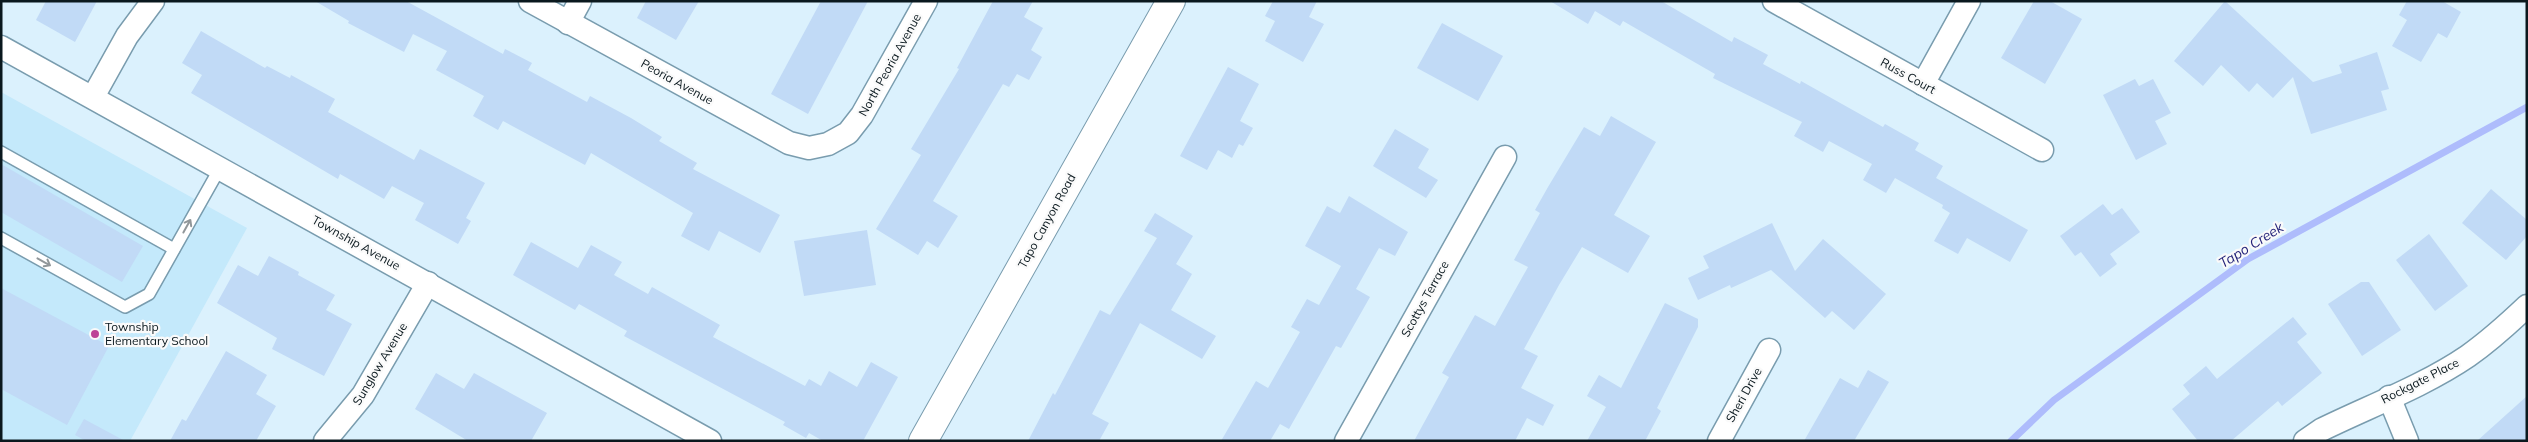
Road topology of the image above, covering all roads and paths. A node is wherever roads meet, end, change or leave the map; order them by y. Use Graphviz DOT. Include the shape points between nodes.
graph roads {
  1 [pos="153,1"];
  2 [pos="530,1"];
  3 [pos="580,1"];
  4 [pos="926,1"];
  5 [pos="1171,1"];
  6 [pos="1774,1"];
  7 [pos="1969,1"];
  8 [pos="568,22"];
  9 [pos="1,47"];
  10 [pos="1923,84"];
  11 [pos="92,98"];
  12 [pos="828,144"];
  13 [pos="2042,150"];
  14 [pos="1,152"];
  15 [pos="1504,157"];
  16 [pos="220,168"];
  17 [pos="1,238"];
  18 [pos="174,249"];
  19 [pos="428,283"];
  20 [pos="2527,306"];
  21 [pos="1769,350"];
  22 [pos="2389,397"];
  23 [pos="325,441"];
  24 [pos="710,441"];
  25 [pos="923,441"];
  26 [pos="1346,441"];
  27 [pos="1719,441"];
  28 [pos="2305,441"];
  29 [pos="2407,441"];
  1 -- 11 [label="street" via="127,36"];
  2 -- 8 [label="street, Peoria Avenue"];
  3 -- 8 [label="street"];
  4 -- 12 [label="street, North Peoria Avenue" via="862,116 848,133"];
  5 -- 25 [label="main road, Tapo Canyon Road"];
  6 -- 10 [label="street, Russ Court"];
  7 -- 10 [label="street"];
  8 -- 12 [label="street, Peoria Avenue" via="789,143 809,148"];
  9 -- 11 [label="street, Township Avenue"];
  10 -- 13 [label="street, Russ Court"];
  11 -- 16 [label="street, Township Avenue"];
  14 -- 18 [label="lane"];
  15 -- 26 [label="street, Scottys Terrace"];
  18 -- 16 [label="lane, one-way"];
  16 -- 19 [label="street, Township Avenue"];
  17 -- 18 [label="lane, one-way" via="125,307 149,294"];
  19 -- 23 [label="street, Sunglow Avenue" via="364,395"];
  19 -- 24 [label="street, Township Avenue"];
  20 -- 22 [label="street, Rockgate Place" via="2467,356"];
  21 -- 27 [label="street, Sheri Drive"];
  22 -- 28 [label="street, Rockgate Place"];
  22 -- 29 [label="street"];
}
